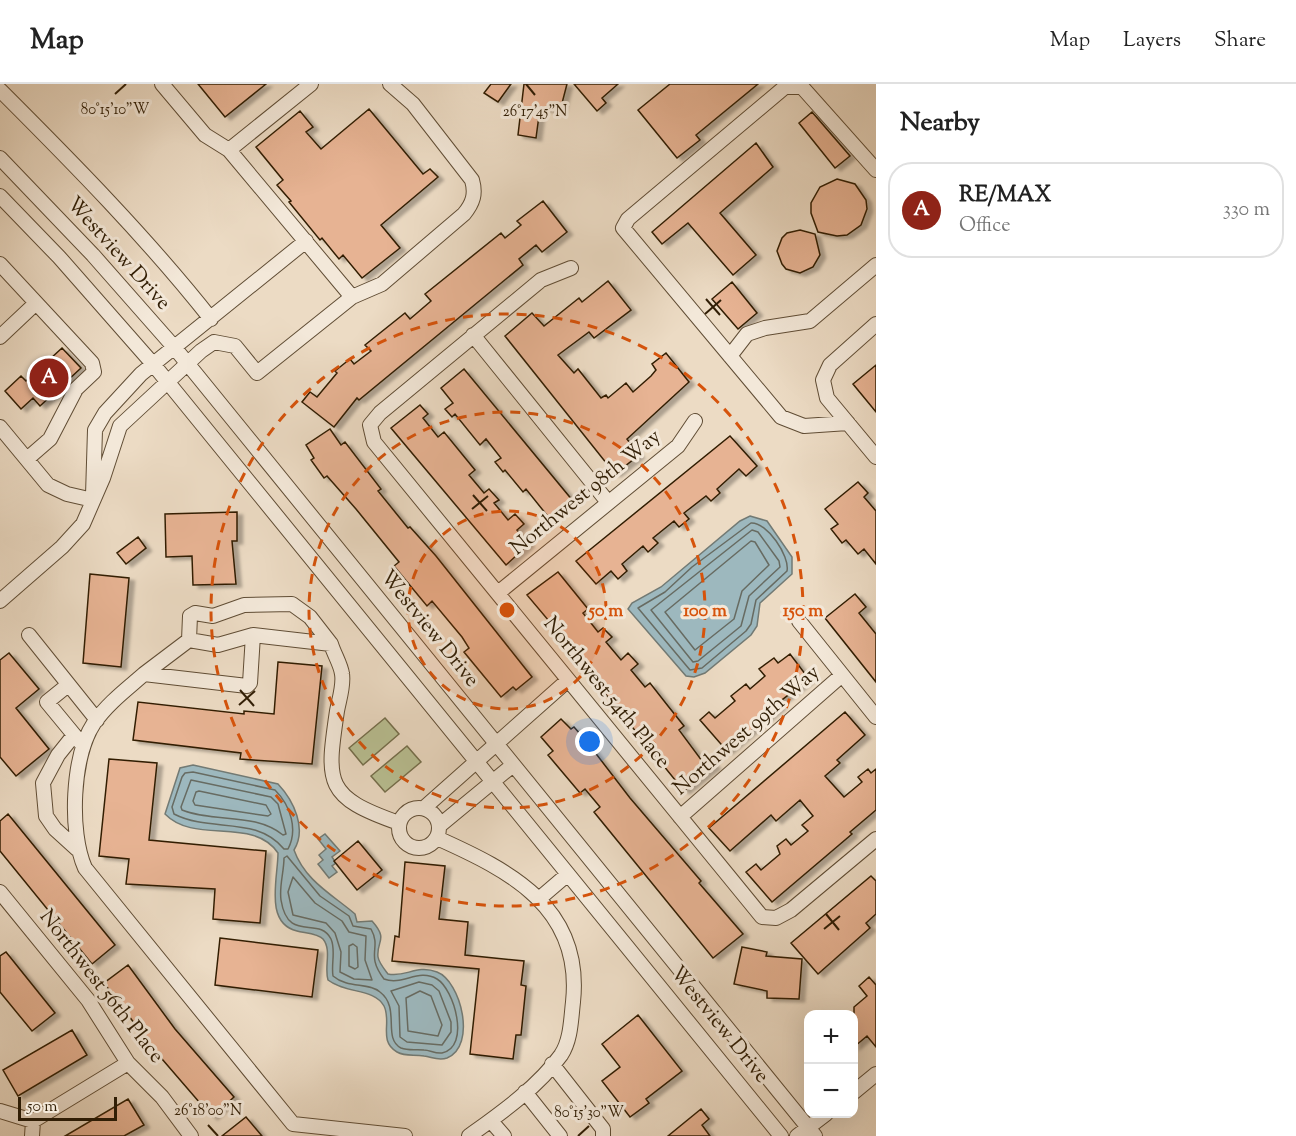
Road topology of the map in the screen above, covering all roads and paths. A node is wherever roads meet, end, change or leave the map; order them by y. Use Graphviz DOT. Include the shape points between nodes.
graph roads {
  1 [pos="162,84"];
  2 [pos="310,84"];
  3 [pos="390,84"];
  4 [pos="0,90"];
  5 [pos="229,150"];
  6 [pos="0,158"];
  7 [pos="876,171"];
  8 [pos="0,196"];
  9 [pos="306,241"];
  10 [pos="0,264"];
  11 [pos="876,265"];
  12 [pos="571,268"];
  13 [pos="352,297"];
  14 [pos="36,303"];
  15 [pos="211,319"];
  16 [pos="876,324"];
  17 [pos="473,335"];
  18 [pos="0,337"];
  19 [pos="174,347"];
  20 [pos="730,356"];
  21 [pos="153,364"];
  22 [pos="187,364"];
  23 [pos="168,383"];
  24 [pos="694,421"];
  25 [pos="848,423"];
  26 [pos="0,427"];
  27 [pos="876,457"];
  28 [pos="27,459"];
  29 [pos="93,500"];
  30 [pos="608,501"];
  31 [pos="498,592"];
  32 [pos="0,601"];
  33 [pos="799,621"];
  34 [pos="29,635"];
  35 [pos="253,636"];
  36 [pos="189,640"];
  37 [pos="331,644"];
  38 [pos="144,674"];
  39 [pos="842,675"];
  40 [pos="567,681"];
  41 [pos="68,685"];
  42 [pos="876,717"];
  43 [pos="97,720"];
  44 [pos="79,740"];
  45 [pos="495,743"];
  46 [pos="476,760"];
  47 [pos="513,765"];
  48 [pos="493,782"];
  49 [pos="423,808"];
  50 [pos="680,818"];
  51 [pos="399,823"];
  52 [pos="438,832"];
  53 [pos="876,839"];
  54 [pos="77,849"];
  55 [pos="568,874"];
  56 [pos="0,892"];
  57 [pos="540,898"];
  58 [pos="128,1064"];
  59 [pos="552,1064"];
  60 [pos="876,1074"];
  61 [pos="858,1089"];
  62 [pos="525,1092"];
  63 [pos="0,1111"];
  64 [pos="821,1118"];
  65 [pos="33,1121"];
  66 [pos="491,1121"];
  67 [pos="308,1131"];
  68 [pos="807,1133"];
  69 [pos="32,1136"];
  70 [pos="191,1136"];
  71 [pos="405,1136"];
  72 [pos="469,1136"];
  73 [pos="504,1136"];
  74 [pos="560,1136"];
  75 [pos="603,1136"];
  76 [pos="782,1136"];
  1 -- 5 [label="street" via="204,135"];
  2 -- 5 [label="street"];
  3 -- 13 [label="street" via="413,104 471,180 472,204 382,284"];
  4 -- 15 [label="street" via="74,164"];
  5 -- 9 [label="street"];
  6 -- 19 [label="street, Westview Drive"];
  7 -- 20 [label="street" via="802,87 785,87 628,219 623,228"];
  8 -- 21 [label="street, Westview Drive"];
  9 -- 13 [label="street"];
  9 -- 15 [label="street"];
  10 -- 14 [label="street"];
  11 -- 20 [label="street" via="810,321 747,334"];
  12 -- 17 [label="street" via="541,280"];
  13 -- 22 [label="street" via="257,374 235,346 214,342"];
  14 -- 18 [label="street"];
  14 -- 28 [label="street" via="92,363 94,372 76,389 50,439"];
  15 -- 19 [label="street"];
  16 -- 25 [label="street" via="830,364 823,380 827,398"];
  17 -- 30 [label="street"];
  17 -- 31 [label="street, Northwest 54th Place" via="370,425 374,442"];
  19 -- 21 [label="street"];
  19 -- 22 [label="street, Westview Drive"];
  20 -- 25 [label="street" via="781,417 804,426"];
  21 -- 23 [label="street, Westview Drive"];
  21 -- 29 [label="street" via="105,413 95,430"];
  22 -- 23 [label="street"];
  22 -- 45 [label="street, Westview Drive"];
  23 -- 29 [label="street" via="120,426"];
  23 -- 46 [label="street, Westview Drive"];
  24 -- 30 [label="street, Northwest 98th Way" via="678,446"];
  25 -- 27 [label="street"];
  26 -- 28 [label="street"];
  28 -- 29 [label="street" via="56,490"];
  29 -- 32 [label="street" via="83,524"];
  30 -- 31 [label="street, Northwest 98th Way"];
  31 -- 40 [label="street, Northwest 54th Place"];
  33 -- 39 [label="street"];
  34 -- 41 [label="street"];
  35 -- 36 [label="street" via="218,645"];
  35 -- 37 [label="street"];
  35 -- 38 [label="street" via="247,686"];
  36 -- 37 [label="street" via="190,616 195,613 213,616 244,605 286,603 310,617"];
  36 -- 38 [label="street"];
  37 -- 51 [label="street" via="342,675 330,757 332,776 347,800"];
  38 -- 43 [label="street"];
  39 -- 42 [label="street"];
  39 -- 50 [label="street, Northwest 99th Way"];
  40 -- 45 [label="street"];
  40 -- 50 [label="street, Northwest 54th Place"];
  41 -- 43 [label="street"];
  41 -- 44 [label="street" via="47,702"];
  43 -- 44 [label="street"];
  44 -- 54 [label="street"];
  44 -- 54 [label="street" via="57,755 43,783 46,816"];
  45 -- 46 [label="street"];
  45 -- 47 [label="street, Westview Drive"];
  46 -- 48 [label="street, Westview Drive"];
  46 -- 49 [label="street"];
  47 -- 48 [label="street"];
  47 -- 68 [label="street, Westview Drive"];
  48 -- 52 [label="street"];
  48 -- 55 [label="street, Westview Drive"];
  49 -- 51 [label="street" via="406,812"];
  49 -- 52 [label="street" via="434,815"];
  50 -- 53 [label="street, Northwest 54th Place" via="762,917 776,918 791,910"];
  51 -- 52 [label="street" via="403,842 414,848 427,847"];
  52 -- 57 [label="street"];
  54 -- 67 [label="street" via="85,868 293,1124"];
  55 -- 57 [label="street"];
  55 -- 76 [label="street, Westview Drive"];
  56 -- 58 [label="street, Northwest 56th Place" via="88,1000"];
  57 -- 59 [label="street" via="564,933 573,964 569,1035 562,1053"];
  58 -- 65 [label="street"];
  58 -- 70 [label="street, Northwest 56th Place" via="162,1096"];
  59 -- 62 [label="street"];
  59 -- 75 [label="street" via="603,1129"];
  60 -- 61 [label="street"];
  62 -- 66 [label="street"];
  62 -- 74 [label="street"];
  63 -- 65 [label="street"];
  64 -- 68 [label="street"];
  65 -- 69 [label="street"];
  66 -- 72 [label="street"];
  66 -- 73 [label="street"];
  67 -- 71 [label="street"];
}
